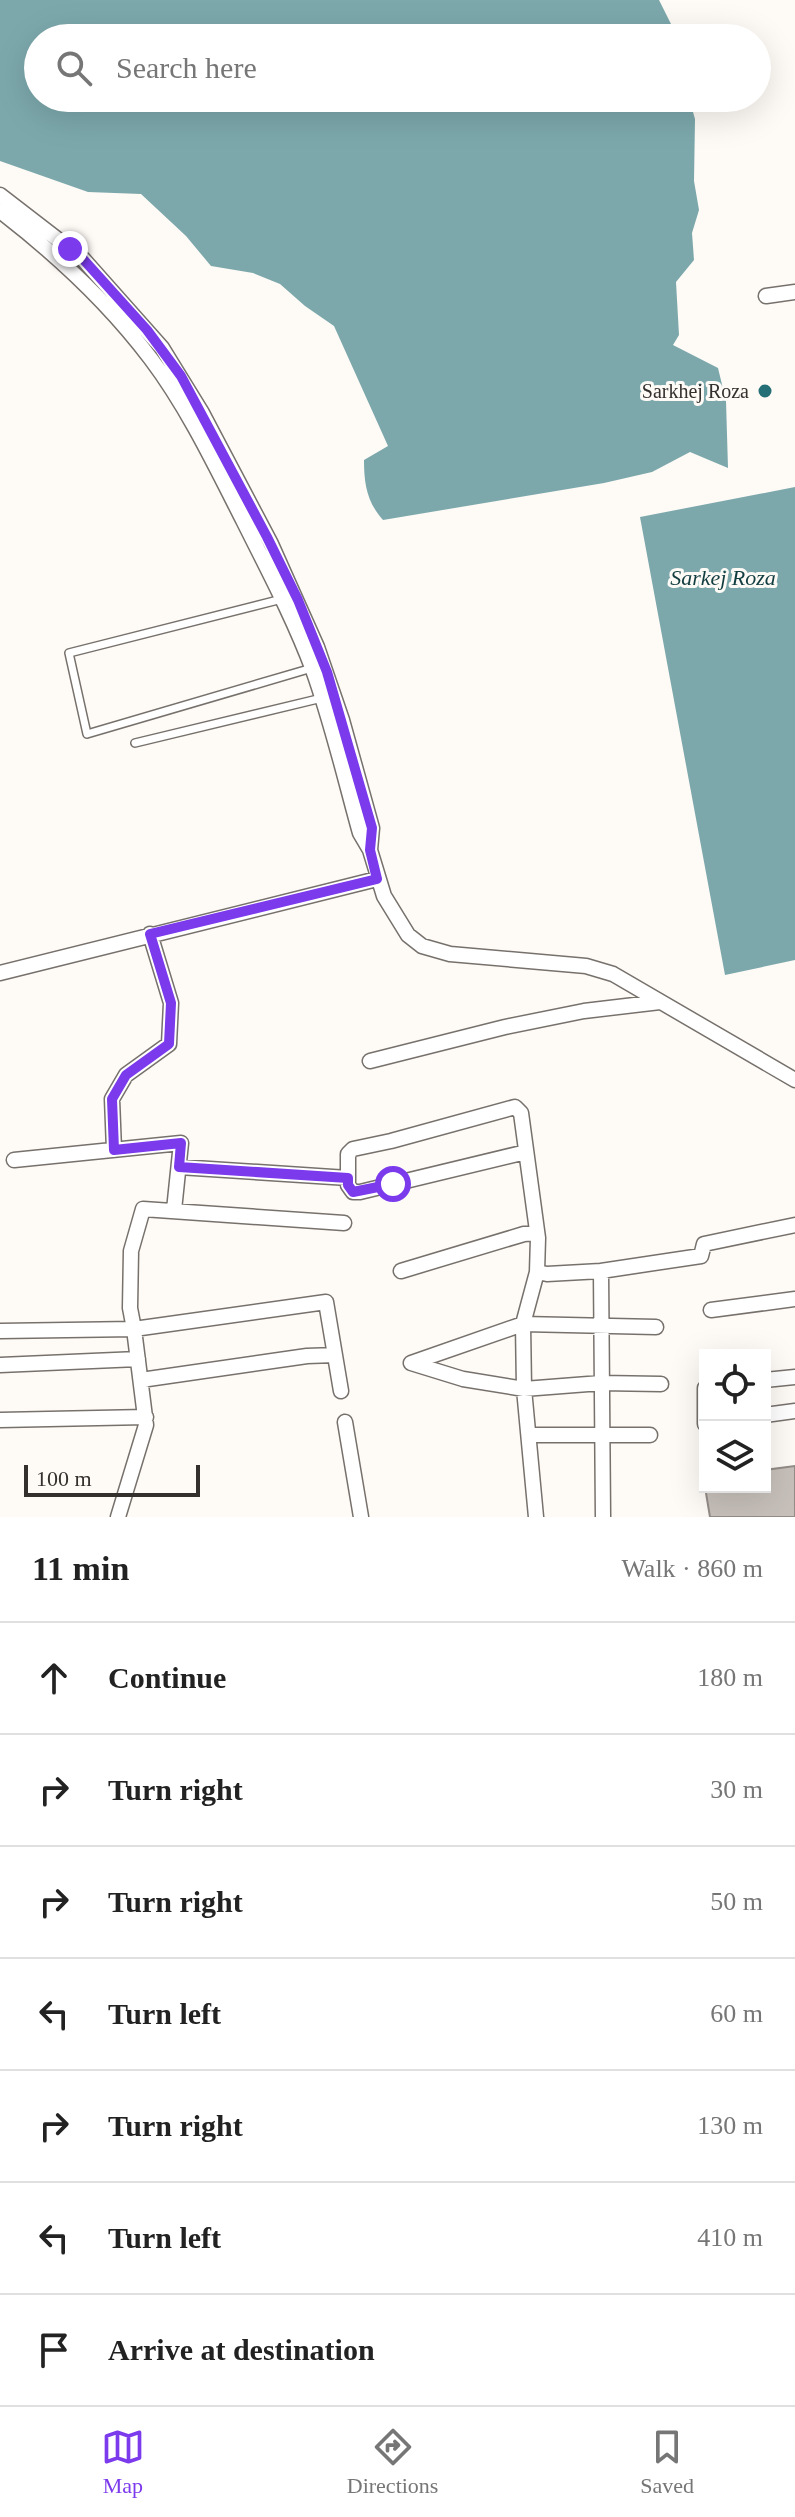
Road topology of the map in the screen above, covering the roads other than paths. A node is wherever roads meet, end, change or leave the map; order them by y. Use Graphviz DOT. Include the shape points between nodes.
graph roads {
  1 [pos="0,195"];
  2 [pos="0,211"];
  3 [pos="795,292"];
  4 [pos="766,296"];
  5 [pos="135,328"];
  6 [pos="174,365"];
  7 [pos="160,373"];
  8 [pos="192,410"];
  9 [pos="260,540"];
  10 [pos="282,599"];
  11 [pos="318,667"];
  12 [pos="322,698"];
  13 [pos="135,743"];
  14 [pos="348,768"];
  15 [pos="377,879"];
  16 [pos="150,934"];
  17 [pos="0,973"];
  18 [pos="660,1002"];
  19 [pos="370,1061"];
  20 [pos="795,1080"];
  21 [pos="114,1150"];
  22 [pos="526,1152"];
  23 [pos="14,1160"];
  24 [pos="179,1167"];
  25 [pos="348,1178"];
  26 [pos="174,1210"];
  27 [pos="344,1223"];
  28 [pos="795,1225"];
  29 [pos="537,1233"];
  30 [pos="401,1271"];
  31 [pos="601,1271"];
  32 [pos="537,1272"];
  33 [pos="795,1299"];
  34 [pos="711,1310"];
  35 [pos="523,1324"];
  36 [pos="601,1326"];
  37 [pos="656,1327"];
  38 [pos="134,1329"];
  39 [pos="0,1331"];
  40 [pos="335,1355"];
  41 [pos="138,1359"];
  42 [pos="0,1365"];
  43 [pos="795,1377"];
  44 [pos="771,1379"];
  45 [pos="141,1380"];
  46 [pos="601,1383"];
  47 [pos="661,1384"];
  48 [pos="524,1389"];
  49 [pos="341,1391"];
  50 [pos="795,1411"];
  51 [pos="771,1414"];
  52 [pos="146,1417"];
  53 [pos="0,1420"];
  54 [pos="345,1422"];
  55 [pos="530,1435"];
  56 [pos="602,1435"];
  57 [pos="650,1435"];
  58 [pos="118,1517"];
  59 [pos="361,1517"];
  60 [pos="536,1517"];
  61 [pos="603,1517"];
  1 -- 5 [label="street" via="83,259"];
  2 -- 5 [label="street"];
  3 -- 4 [label="street"];
  5 -- 6 [label="street"];
  5 -- 7 [label="street"];
  6 -- 7 [label="street"];
  6 -- 8 [label="street"];
  7 -- 8 [label="street"];
  8 -- 9 [label="street"];
  9 -- 10 [label="street"];
  9 -- 11 [label="street" via="298,600"];
  10 -- 11 [label="street"];
  10 -- 11 [label="lane" via="69,653 87,734"];
  11 -- 12 [label="street"];
  11 -- 14 [label="street"];
  12 -- 13 [label="lane"];
  12 -- 14 [label="street"];
  14 -- 15 [label="street" via="360,833"];
  15 -- 16 [label="street"];
  15 -- 18 [label="street" via="395,917 422,946 472,957 586,966 613,974"];
  16 -- 17 [label="street"];
  16 -- 21 [label="street" via="171,1003 169,1044 126,1075 112,1099"];
  18 -- 19 [label="street" via="505,1027"];
  18 -- 20 [label="street"];
  21 -- 23 [label="street"];
  21 -- 24 [label="street" via="181,1143"];
  22 -- 25 [label="street" via="360,1192 353,1192"];
  22 -- 25 [label="street" via="521,1113 515,1107 353,1149 348,1154"];
  22 -- 29 [label="street"];
  24 -- 25 [label="street"];
  24 -- 26 [label="street"];
  26 -- 27 [label="street"];
  26 -- 38 [label="street" via="143,1209 131,1251"];
  28 -- 31 [label="street" via="704,1244 701,1256"];
  29 -- 30 [label="street"];
  29 -- 32 [label="street"];
  31 -- 32 [label="street"];
  31 -- 36 [label="street"];
  32 -- 35 [label="street"];
  33 -- 34 [label="street"];
  35 -- 36 [label="street"];
  35 -- 48 [label="street"];
  35 -- 48 [label="street" via="411,1363"];
  36 -- 37 [label="street"];
  36 -- 46 [label="street"];
  38 -- 39 [label="street"];
  38 -- 40 [label="street" via="326,1302"];
  38 -- 41 [label="street"];
  40 -- 45 [label="street"];
  40 -- 49 [label="street"];
  41 -- 42 [label="street"];
  41 -- 45 [label="street"];
  43 -- 44 [label="street"];
  45 -- 52 [label="street"];
  46 -- 47 [label="street"];
  46 -- 48 [label="street"];
  46 -- 56 [label="street"];
  48 -- 55 [label="street"];
  50 -- 51 [label="street"];
  52 -- 53 [label="street"];
  52 -- 58 [label="street"];
  54 -- 59 [label="street"];
  55 -- 56 [label="street"];
  55 -- 60 [label="street"];
  56 -- 57 [label="street"];
  56 -- 61 [label="street"];
}
